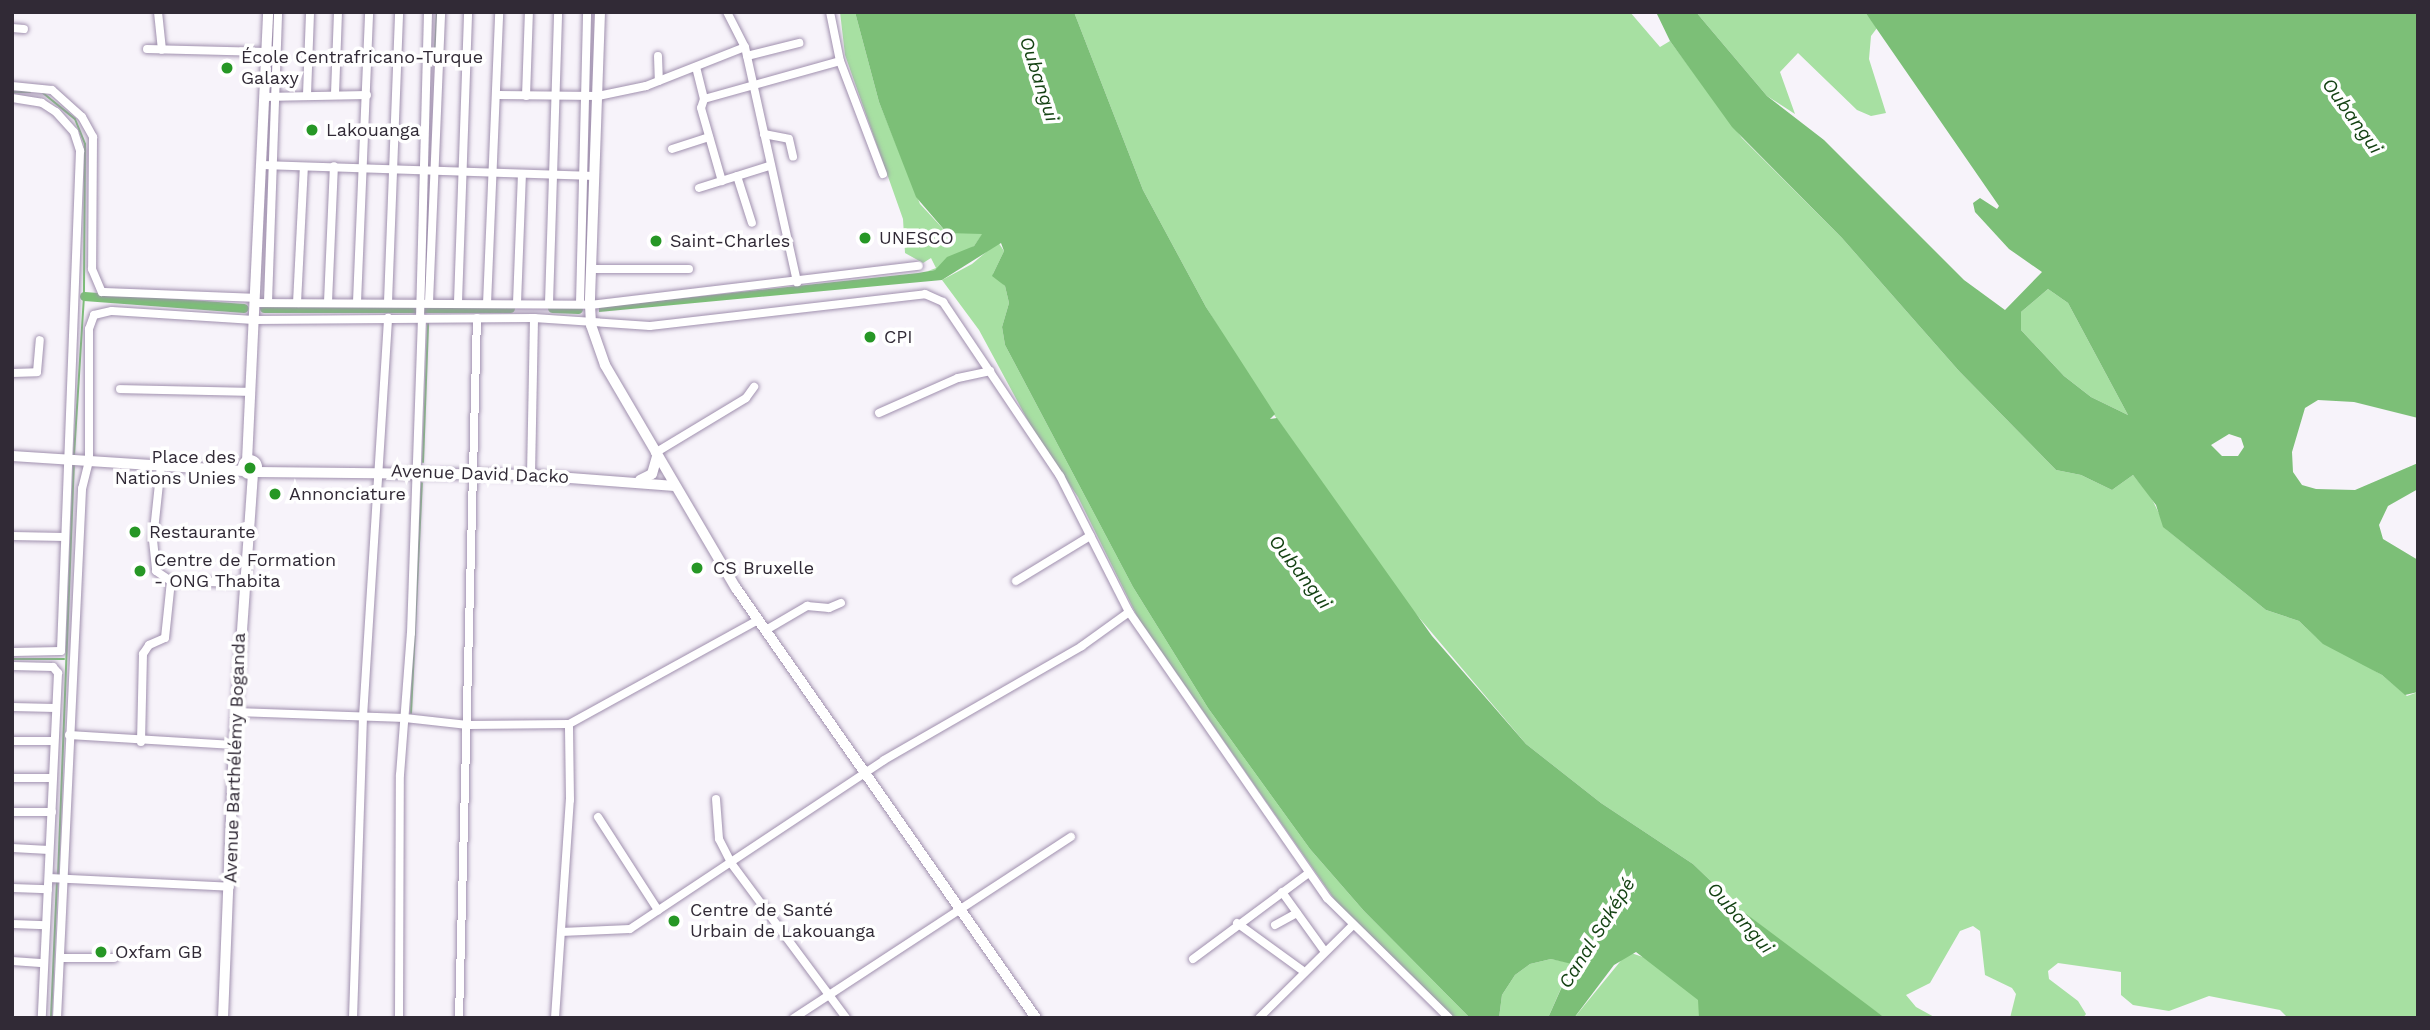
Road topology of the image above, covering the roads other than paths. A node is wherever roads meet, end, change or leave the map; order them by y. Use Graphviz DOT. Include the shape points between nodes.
graph roads {
  1 [pos="158,12"];
  2 [pos="268,12"];
  3 [pos="278,12"];
  4 [pos="310,12"];
  5 [pos="338,12"];
  6 [pos="369,12"];
  7 [pos="399,12"];
  8 [pos="428,12"];
  9 [pos="441,12"];
  10 [pos="468,12"];
  11 [pos="499,12"];
  12 [pos="529,12"];
  13 [pos="558,12"];
  14 [pos="587,12"];
  15 [pos="600,12"];
  16 [pos="727,12"];
  17 [pos="831,12"];
  18 [pos="12,28"];
  19 [pos="24,29"];
  20 [pos="799,43"];
  21 [pos="147,49"];
  22 [pos="162,50"];
  23 [pos="746,51"];
  24 [pos="266,52"];
  25 [pos="658,57"];
  26 [pos="840,61"];
  27 [pos="696,67"];
  28 [pos="659,81"];
  29 [pos="752,84"];
  30 [pos="12,86"];
  31 [pos="335,94"];
  32 [pos="275,95"];
  33 [pos="307,95"];
  34 [pos="367,95"];
  35 [pos="498,96"];
  36 [pos="526,96"];
  37 [pos="557,96"];
  38 [pos="598,96"];
  39 [pos="264,97"];
  40 [pos="585,98"];
  41 [pos="12,99"];
  42 [pos="704,99"];
  43 [pos="75,124"];
  44 [pos="764,134"];
  45 [pos="709,137"];
  46 [pos="672,149"];
  47 [pos="793,157"];
  48 [pos="267,165"];
  49 [pos="334,166"];
  50 [pos="769,166"];
  51 [pos="304,167"];
  52 [pos="365,167"];
  53 [pos="394,169"];
  54 [pos="422,171"];
  55 [pos="436,171"];
  56 [pos="463,172"];
  57 [pos="491,172"];
  58 [pos="522,174"];
  59 [pos="883,174"];
  60 [pos="553,175"];
  61 [pos="583,176"];
  62 [pos="595,176"];
  63 [pos="737,176"];
  64 [pos="722,181"];
  65 [pos="699,188"];
  66 [pos="752,223"];
  67 [pos="919,266"];
  68 [pos="593,269"];
  69 [pos="690,269"];
  70 [pos="797,282"];
  71 [pos="255,301"];
  72 [pos="268,302"];
  73 [pos="328,302"];
  74 [pos="357,302"];
  75 [pos="388,302"];
  76 [pos="458,302"];
  77 [pos="297,303"];
  78 [pos="424,303"];
  79 [pos="517,303"];
  80 [pos="549,303"];
  81 [pos="487,304"];
  82 [pos="585,304"];
  83 [pos="388,318"];
  84 [pos="421,318"];
  85 [pos="477,318"];
  86 [pos="534,318"];
  87 [pos="254,320"];
  88 [pos="591,325"];
  89 [pos="40,340"];
  90 [pos="990,372"];
  91 [pos="12,373"];
  92 [pos="754,387"];
  93 [pos="120,389"];
  94 [pos="251,392"];
  95 [pos="879,413"];
  96 [pos="656,455"];
  97 [pos="12,456"];
  98 [pos="69,459"];
  99 [pos="87,460"];
  100 [pos="161,465"];
  101 [pos="250,468"];
  102 [pos="381,470"];
  103 [pos="418,471"];
  104 [pos="473,474"];
  105 [pos="531,475"];
  106 [pos="639,481"];
  107 [pos="675,486"];
  108 [pos="12,536"];
  109 [pos="1090,536"];
  110 [pos="65,537"];
  111 [pos="171,581"];
  112 [pos="1016,581"];
  113 [pos="243,583"];
  114 [pos="841,603"];
  115 [pos="1129,612"];
  116 [pos="758,620"];
  117 [pos="766,630"];
  118 [pos="12,652"];
  119 [pos="58,653"];
  120 [pos="12,666"];
  121 [pos="57,666"];
  122 [pos="12,707"];
  123 [pos="55,708"];
  124 [pos="236,712"];
  125 [pos="363,717"];
  126 [pos="405,718"];
  127 [pos="569,724"];
  128 [pos="468,725"];
  129 [pos="69,735"];
  130 [pos="12,741"];
  131 [pos="54,741"];
  132 [pos="141,742"];
  133 [pos="234,745"];
  134 [pos="865,774"];
  135 [pos="12,778"];
  136 [pos="52,778"];
  137 [pos="716,799"];
  138 [pos="12,812"];
  139 [pos="52,812"];
  140 [pos="598,817"];
  141 [pos="1071,837"];
  142 [pos="12,848"];
  143 [pos="49,850"];
  144 [pos="731,863"];
  145 [pos="1309,873"];
  146 [pos="49,878"];
  147 [pos="64,879"];
  148 [pos="230,887"];
  149 [pos="12,888"];
  150 [pos="48,889"];
  151 [pos="1282,892"];
  152 [pos="658,910"];
  153 [pos="960,911"];
  154 [pos="1297,913"];
  155 [pos="1237,923"];
  156 [pos="12,924"];
  157 [pos="47,925"];
  158 [pos="1275,925"];
  159 [pos="1352,926"];
  160 [pos="561,932"];
  161 [pos="1323,949"];
  162 [pos="60,958"];
  163 [pos="114,958"];
  164 [pos="1193,959"];
  165 [pos="12,961"];
  166 [pos="44,963"];
  167 [pos="1302,971"];
  168 [pos="831,994"];
  169 [pos="42,1018"];
  170 [pos="57,1018"];
  171 [pos="223,1018"];
  172 [pos="353,1018"];
  173 [pos="399,1018"];
  174 [pos="460,1018"];
  175 [pos="555,1018"];
  176 [pos="794,1018"];
  177 [pos="846,1018"];
  178 [pos="1036,1018"];
  179 [pos="1259,1018"];
  180 [pos="1449,1018"];
  1 -- 22 [label="street"];
  2 -- 24 [label="main road, Avenue Barthélémy Boganda"];
  3 -- 32 [label="street"];
  4 -- 33 [label="street"];
  5 -- 31 [label="street"];
  6 -- 34 [label="street"];
  7 -- 53 [label="street"];
  8 -- 54 [label="street"];
  9 -- 55 [label="street"];
  10 -- 56 [label="street"];
  11 -- 35 [label="street"];
  12 -- 36 [label="street"];
  13 -- 37 [label="street"];
  14 -- 40 [label="street"];
  15 -- 38 [label="main road"];
  16 -- 23 [label="street"];
  17 -- 26 [label="street"];
  18 -- 19 [label="street"];
  20 -- 23 [label="street"];
  21 -- 22 [label="street"];
  22 -- 24 [label="street"];
  23 -- 27 [label="street"];
  23 -- 29 [label="street"];
  24 -- 39 [label="main road, Avenue Barthélémy Boganda"];
  25 -- 28 [label="street"];
  26 -- 29 [label="street"];
  26 -- 59 [label="street"];
  27 -- 28 [label="street"];
  27 -- 42 [label="street"];
  28 -- 38 [label="street"];
  29 -- 42 [label="street"];
  29 -- 44 [label="street"];
  30 -- 43 [label="street" via="52,90"];
  31 -- 33 [label="street"];
  31 -- 34 [label="street"];
  32 -- 33 [label="street"];
  32 -- 39 [label="street"];
  32 -- 48 [label="street"];
  34 -- 52 [label="street"];
  35 -- 36 [label="street"];
  35 -- 57 [label="street"];
  36 -- 37 [label="street"];
  37 -- 40 [label="street"];
  37 -- 60 [label="street"];
  38 -- 40 [label="street"];
  38 -- 62 [label="main road"];
  39 -- 48 [label="main road, Avenue Barthélémy Boganda"];
  40 -- 61 [label="street"];
  41 -- 43 [label="street" via="42,103"];
  42 -- 45 [label="street" via="701,108"];
  43 -- 71 [label="street" via="93,137 92,269 98,288 107,294"];
  43 -- 98 [label="street" via="80,206"];
  44 -- 47 [label="street" via="789,139"];
  44 -- 50 [label="street"];
  45 -- 46 [label="street"];
  45 -- 64 [label="street"];
  48 -- 51 [label="street"];
  48 -- 71 [label="main road, Avenue Barthélémy Boganda"];
  48 -- 72 [label="street"];
  49 -- 51 [label="street"];
  49 -- 52 [label="street"];
  49 -- 73 [label="street"];
  50 -- 63 [label="street"];
  50 -- 70 [label="street"];
  51 -- 77 [label="street"];
  52 -- 53 [label="street"];
  52 -- 74 [label="street"];
  53 -- 54 [label="street"];
  53 -- 75 [label="street"];
  54 -- 55 [label="street"];
  54 -- 78 [label="street"];
  55 -- 56 [label="street"];
  55 -- 78 [label="street"];
  56 -- 57 [label="street"];
  56 -- 76 [label="street"];
  57 -- 58 [label="street"];
  57 -- 81 [label="street"];
  58 -- 60 [label="street"];
  58 -- 79 [label="street"];
  60 -- 61 [label="street"];
  60 -- 80 [label="street"];
  61 -- 62 [label="street"];
  61 -- 82 [label="street"];
  62 -- 68 [label="main road"];
  63 -- 64 [label="street"];
  63 -- 66 [label="street"];
  64 -- 65 [label="street"];
  67 -- 70 [label="street"];
  68 -- 69 [label="street"];
  68 -- 82 [label="main road"];
  70 -- 82 [label="street"];
  71 -- 72 [label="street"];
  71 -- 87 [label="main road, Avenue Barthélémy Boganda"];
  72 -- 77 [label="street"];
  73 -- 74 [label="street"];
  73 -- 77 [label="street"];
  74 -- 75 [label="street"];
  75 -- 78 [label="street"];
  76 -- 78 [label="street"];
  76 -- 81 [label="street"];
  78 -- 84 [label="street"];
  79 -- 80 [label="street"];
  79 -- 81 [label="street"];
  80 -- 82 [label="street"];
  82 -- 88 [label="main road"];
  83 -- 84 [label="street"];
  83 -- 87 [label="street"];
  83 -- 102 [label="street"];
  84 -- 85 [label="street"];
  84 -- 103 [label="street"];
  85 -- 86 [label="street"];
  85 -- 104 [label="street"];
  86 -- 88 [label="street"];
  86 -- 105 [label="street"];
  87 -- 94 [label="main road, Avenue Barthélémy Boganda"];
  87 -- 99 [label="street" via="112,311 94,315 89,329"];
  88 -- 90 [label="street" via="672,325 932,294 943,302"];
  88 -- 96 [label="main road" via="618,393"];
  89 -- 91 [label="street" via="37,372"];
  90 -- 95 [label="street" via="958,378"];
  90 -- 109 [label="street" via="1060,476"];
  92 -- 96 [label="street" via="746,398"];
  93 -- 94 [label="street"];
  94 -- 101 [label="main road, Avenue Barthélémy Boganda"];
  96 -- 106 [label="main road" via="652,474"];
  96 -- 107 [label="main road"];
  97 -- 98 [label="main road, Avenue David Dacko"];
  98 -- 99 [label="main road, Avenue David Dacko"];
  98 -- 110 [label="street"];
  99 -- 100 [label="main road, Avenue David Dacko"];
  99 -- 129 [label="street"];
  100 -- 101 [label="main road, Avenue David Dacko"];
  100 -- 111 [label="street" via="152,564 162,578"];
  101 -- 102 [label="main road, Avenue David Dacko"];
  101 -- 113 [label="main road, Avenue Barthélémy Boganda"];
  102 -- 103 [label="main road, Avenue David Dacko"];
  102 -- 125 [label="street"];
  103 -- 104 [label="main road, Avenue David Dacko"];
  103 -- 126 [label="street"];
  104 -- 105 [label="main road, Avenue David Dacko"];
  104 -- 128 [label="street"];
  105 -- 106 [label="main road, Avenue David Dacko"];
  106 -- 107 [label="main road, Avenue David Dacko"];
  107 -- 116 [label="main road"];
  108 -- 110 [label="street"];
  109 -- 112 [label="street"];
  109 -- 115 [label="street"];
  110 -- 119 [label="street"];
  111 -- 113 [label="street"];
  111 -- 132 [label="street" via="165,638 149,645 143,654"];
  113 -- 124 [label="main road, Avenue Barthélémy Boganda"];
  114 -- 117 [label="street" via="829,608 807,606"];
  115 -- 134 [label="street" via="1082,646 912,742"];
  115 -- 145 [label="street"];
  116 -- 117 [label="main road"];
  116 -- 127 [label="street"];
  117 -- 134 [label="main road"];
  118 -- 119 [label="street"];
  119 -- 121 [label="street"];
  120 -- 121 [label="street"];
  121 -- 123 [label="street"];
  122 -- 123 [label="street"];
  123 -- 131 [label="street"];
  124 -- 125 [label="street"];
  124 -- 133 [label="main road, Avenue Barthélémy Boganda"];
  125 -- 126 [label="street"];
  125 -- 172 [label="street"];
  126 -- 128 [label="street"];
  126 -- 173 [label="street" via="400,775"];
  127 -- 128 [label="street"];
  127 -- 160 [label="street"];
  128 -- 174 [label="street"];
  129 -- 132 [label="street"];
  129 -- 147 [label="street"];
  130 -- 131 [label="street"];
  131 -- 136 [label="street"];
  132 -- 133 [label="street"];
  133 -- 148 [label="main road, Avenue Barthélémy Boganda"];
  134 -- 144 [label="street"];
  134 -- 153 [label="main road"];
  135 -- 136 [label="street"];
  136 -- 139 [label="street"];
  137 -- 144 [label="street" via="719,839"];
  138 -- 139 [label="street"];
  139 -- 143 [label="street"];
  140 -- 152 [label="street"];
  141 -- 153 [label="street"];
  142 -- 143 [label="street"];
  143 -- 146 [label="street"];
  144 -- 152 [label="street"];
  144 -- 168 [label="street"];
  145 -- 151 [label="street"];
  145 -- 159 [label="street"];
  146 -- 147 [label="street"];
  146 -- 150 [label="street"];
  147 -- 148 [label="street"];
  147 -- 162 [label="street"];
  148 -- 171 [label="main road, Avenue Barthélémy Boganda"];
  149 -- 150 [label="street"];
  150 -- 157 [label="street"];
  151 -- 154 [label="street"];
  151 -- 155 [label="street"];
  152 -- 160 [label="street" via="630,929"];
  153 -- 168 [label="street"];
  153 -- 178 [label="main road"];
  154 -- 158 [label="street"];
  154 -- 161 [label="street"];
  155 -- 164 [label="street"];
  155 -- 167 [label="street"];
  156 -- 157 [label="street"];
  157 -- 166 [label="street"];
  159 -- 161 [label="street"];
  159 -- 180 [label="street"];
  160 -- 175 [label="street"];
  161 -- 167 [label="street"];
  162 -- 163 [label="street"];
  162 -- 170 [label="street"];
  165 -- 166 [label="street"];
  166 -- 169 [label="street"];
  167 -- 179 [label="street"];
  168 -- 176 [label="street"];
  168 -- 177 [label="street"];
}
